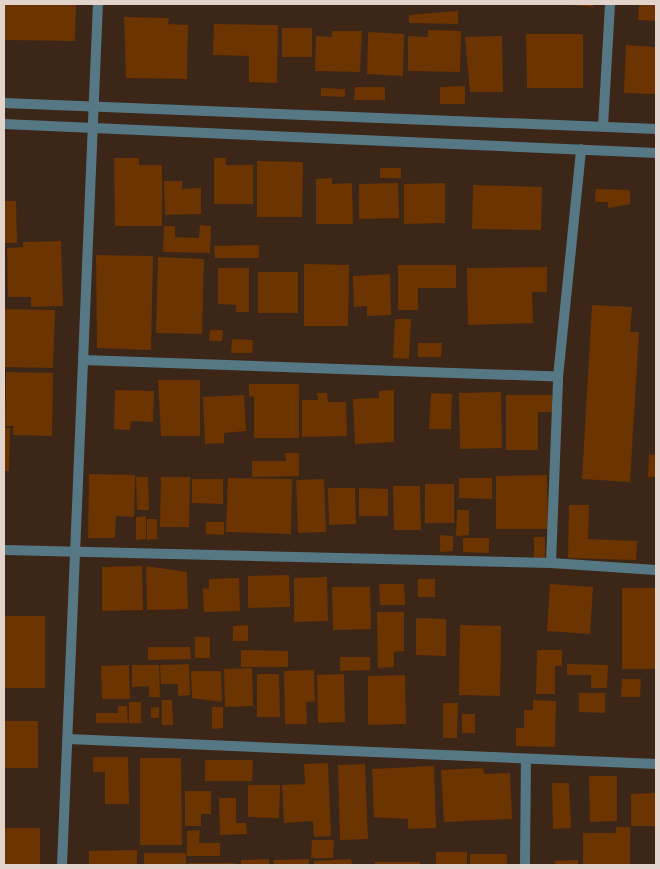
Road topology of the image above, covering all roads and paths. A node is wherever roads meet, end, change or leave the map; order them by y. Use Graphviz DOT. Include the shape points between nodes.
graph roads {
  1 [pos="98,4"];
  2 [pos="610,4"];
  3 [pos="4,103"];
  4 [pos="94,106"];
  5 [pos="4,124"];
  6 [pos="603,126"];
  7 [pos="94,128"];
  8 [pos="656,128"];
  9 [pos="581,149"];
  10 [pos="656,153"];
  11 [pos="83,360"];
  12 [pos="558,378"];
  13 [pos="4,550"];
  14 [pos="76,551"];
  15 [pos="551,563"];
  16 [pos="656,570"];
  17 [pos="68,739"];
  18 [pos="526,759"];
  19 [pos="656,764"];
  20 [pos="62,865"];
  21 [pos="525,865"];
  1 -- 4 [label="street"];
  2 -- 6 [label="street"];
  3 -- 4 [label="street"];
  4 -- 6 [label="street"];
  4 -- 7 [label="street"];
  5 -- 7 [label="street"];
  6 -- 8 [label="street"];
  7 -- 9 [label="street"];
  7 -- 11 [label="street"];
  9 -- 10 [label="street"];
  9 -- 12 [label="street"];
  11 -- 12 [label="street"];
  11 -- 14 [label="street"];
  12 -- 15 [label="street"];
  13 -- 14 [label="street"];
  14 -- 15 [label="street"];
  14 -- 17 [label="street"];
  15 -- 16 [label="street"];
  17 -- 18 [label="street"];
  17 -- 20 [label="street"];
  18 -- 19 [label="street"];
  18 -- 21 [label="street"];
}
